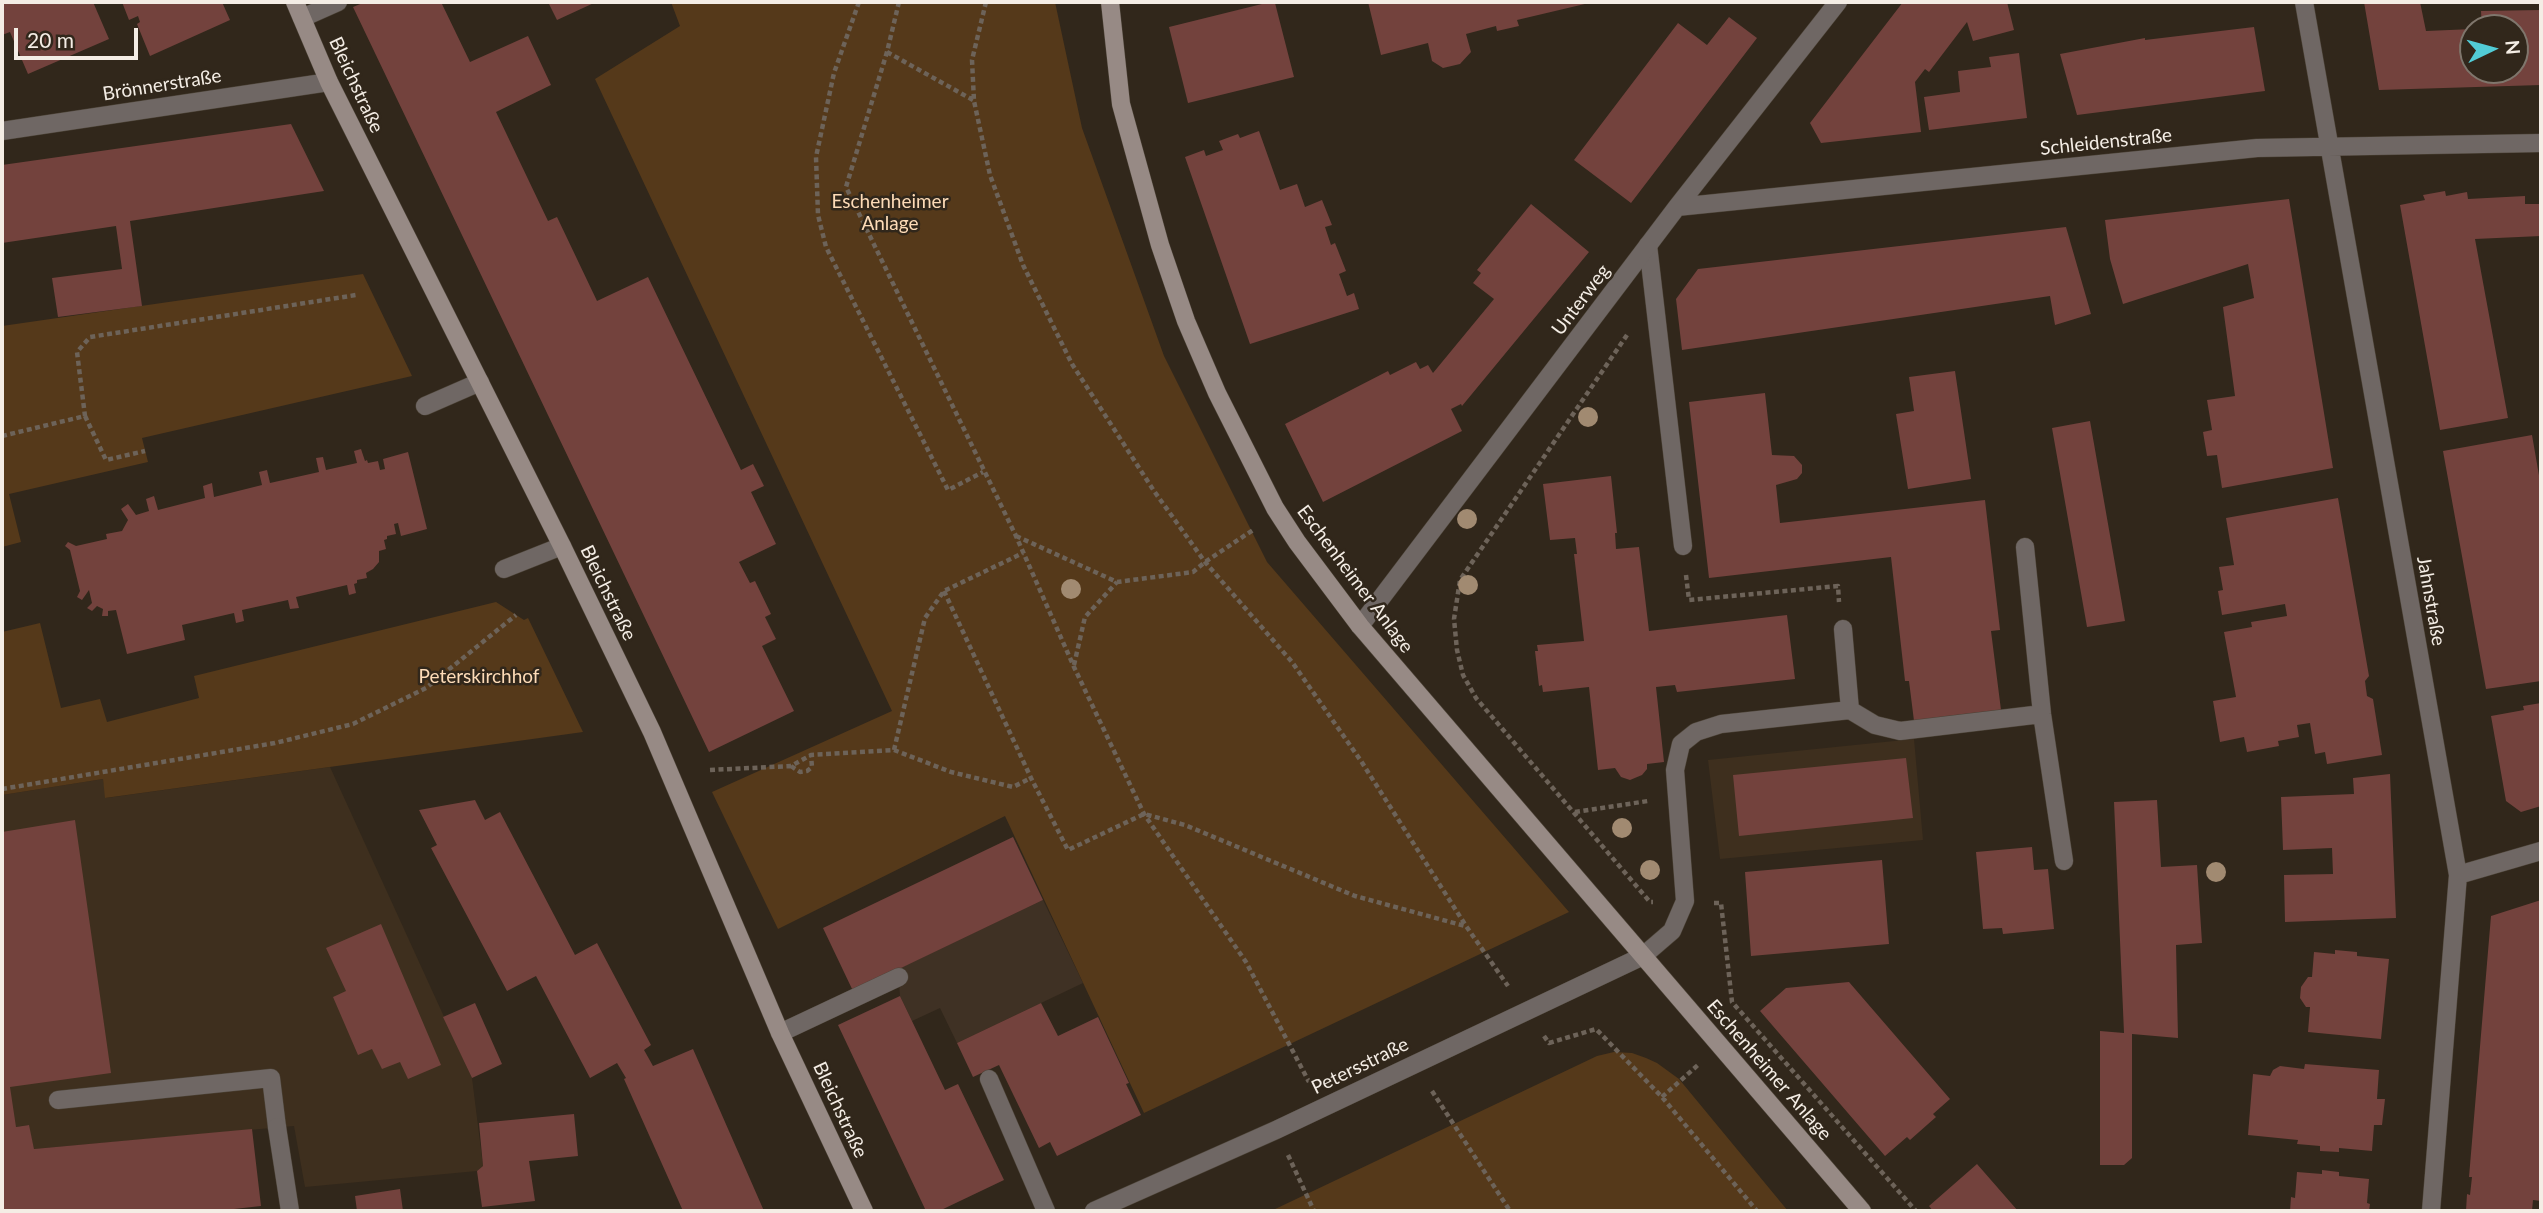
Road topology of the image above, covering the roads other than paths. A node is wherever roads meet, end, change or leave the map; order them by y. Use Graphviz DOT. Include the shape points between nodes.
graph roads {
  1 [pos="338,2"];
  2 [pos="1110,2"];
  3 [pos="1838,2"];
  4 [pos="2304,2"];
  5 [pos="299,10"];
  6 [pos="329,82"];
  7 [pos="2,131"];
  8 [pos="2541,143"];
  9 [pos="2330,147"];
  10 [pos="1677,207"];
  11 [pos="1648,245"];
  12 [pos="480,382"];
  13 [pos="425,406"];
  14 [pos="1683,546"];
  15 [pos="562,547"];
  16 [pos="2025,547"];
  17 [pos="504,569"];
  18 [pos="1360,625"];
  19 [pos="1843,629"];
  20 [pos="1850,710"];
  21 [pos="2042,714"];
  22 [pos="2541,851"];
  23 [pos="2064,861"];
  24 [pos="2458,875"];
  25 [pos="1643,956"];
  26 [pos="899,977"];
  27 [pos="780,1033"];
  28 [pos="989,1079"];
  29 [pos="58,1100"];
  30 [pos="290,1211"];
  31 [pos="864,1211"];
  32 [pos="1046,1211"];
  33 [pos="1094,1211"];
  34 [pos="1862,1211"];
  35 [pos="2431,1211"];
  1 -- 5 [label="street"];
  2 -- 18 [label="main road, Eschenheimer Anlage" via="1121,104 1177,296 1227,416 1275,508"];
  3 -- 10 [label="street, Unterweg"];
  4 -- 9 [label="street, Jahnstraße"];
  5 -- 6 [label="main road, Bleichstraße"];
  6 -- 7 [label="street, Brönnerstraße"];
  6 -- 12 [label="main road, Bleichstraße"];
  8 -- 9 [label="street, Schleidenstraße"];
  9 -- 10 [label="street, Schleidenstraße" via="2257,148"];
  9 -- 24 [label="street, Jahnstraße"];
  10 -- 11 [label="street, Unterweg"];
  11 -- 14 [label="street"];
  11 -- 18 [label="street, Unterweg"];
  12 -- 13 [label="street"];
  12 -- 15 [label="main road, Bleichstraße"];
  15 -- 17 [label="street"];
  15 -- 27 [label="main road, Bleichstraße" via="652,732"];
  16 -- 21 [label="street"];
  18 -- 25 [label="main road, Eschenheimer Anlage"];
  19 -- 20 [label="street"];
  20 -- 21 [label="street" via="1875,725 1900,731"];
  20 -- 25 [label="street" via="1721,724 1696,732 1681,744 1675,770 1685,901 1672,932"];
  21 -- 23 [label="street"];
  22 -- 24 [label="street"];
  24 -- 35 [label="street, Jahnstraße"];
  25 -- 33 [label="street, Petersstraße"];
  25 -- 34 [label="main road, Eschenheimer Anlage"];
  26 -- 27 [label="street"];
  27 -- 31 [label="main road, Bleichstraße"];
  28 -- 32 [label="street"];
  29 -- 30 [label="street" via="271,1078"];
}
